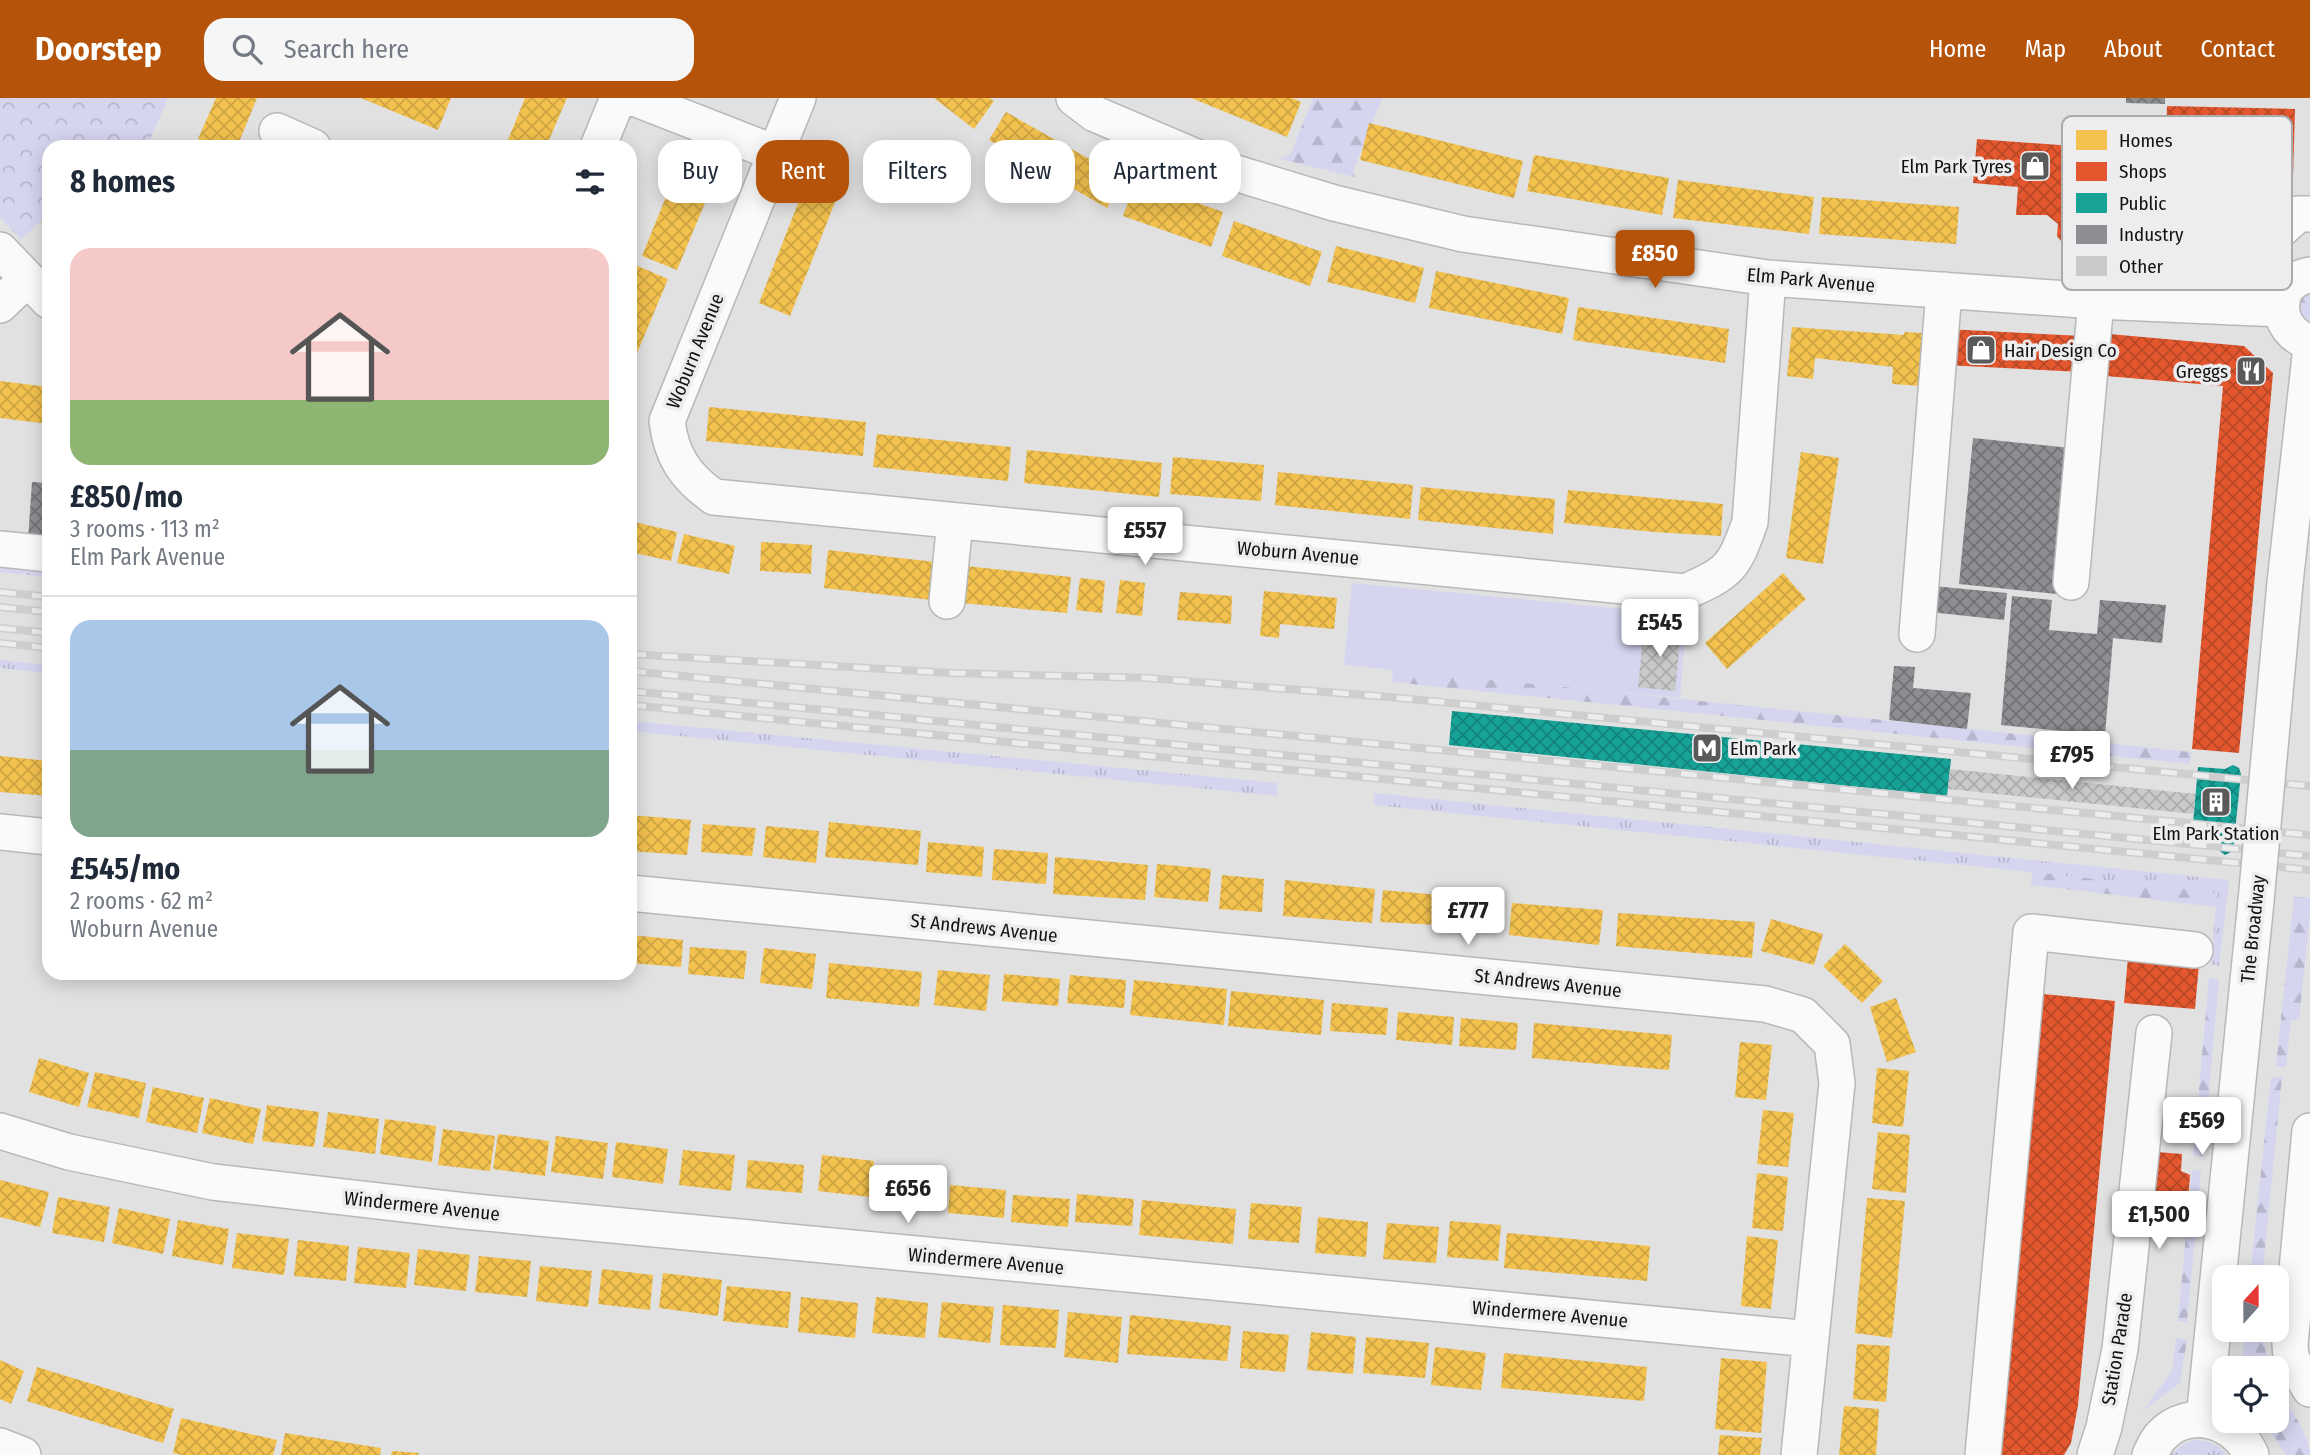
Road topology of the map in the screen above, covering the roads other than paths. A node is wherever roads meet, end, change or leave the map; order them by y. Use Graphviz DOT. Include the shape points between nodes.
graph roads {
  1 [pos="618,98"];
  2 [pos="634,98"];
  3 [pos="798,98"];
  4 [pos="1074,98"];
  5 [pos="277,131"];
  6 [pos="297,140"];
  7 [pos="601,140"];
  8 [pos="780,140"];
  9 [pos="756,146"];
  10 [pos="756,200"];
  11 [pos="2310,214"];
  12 [pos="2292,219"];
  13 [pos="0,250"];
  14 [pos="2310,275"];
  15 [pos="1768,278"];
  16 [pos="2292,283"];
  17 [pos="38,290"];
  18 [pos="1944,290"];
  19 [pos="2111,290"];
  20 [pos="2229,290"];
  21 [pos="2287,290"];
  22 [pos="2109,302"];
  23 [pos="0,305"];
  24 [pos="2228,307"];
  25 [pos="2281,309"];
  26 [pos="2310,342"];
  27 [pos="2310,356"];
  28 [pos="955,522"];
  29 [pos="0,549"];
  30 [pos="42,553"];
  31 [pos="2071,582"];
  32 [pos="947,601"];
  33 [pos="1917,634"];
  34 [pos="0,832"];
  35 [pos="42,836"];
  36 [pos="637,894"];
  37 [pos="2196,950"];
  38 [pos="2154,1032"];
  39 [pos="0,1131"];
  40 [pos="2310,1131"];
  41 [pos="1811,1339"];
  42 [pos="2310,1389"];
  43 [pos="2204,1419"];
  44 [pos="0,1446"];
  45 [pos="23,1455"];
  46 [pos="1800,1455"];
  47 [pos="1983,1455"];
  48 [pos="2095,1455"];
  49 [pos="2150,1455"];
  50 [pos="2251,1455"];
  1 -- 7 [label="street"];
  2 -- 9 [label="street"];
  3 -- 8 [label="street, Woburn Avenue"];
  4 -- 15 [label="street, Elm Park Avenue" via="1095,114 1229,171 1334,203 1463,234"];
  5 -- 6 [label="street"];
  10 -- 28 [label="street, Woburn Avenue" via="667,421 675,456 692,479 714,496"];
  11 -- 12 [label="street"];
  13 -- 17 [label="street"];
  14 -- 16 [label="street"];
  15 -- 18 [label="street, Elm Park Avenue"];
  15 -- 28 [label="street, Woburn Avenue" via="1750,522 1738,557 1716,578 1685,592"];
  17 -- 23 [label="street"];
  18 -- 22 [label="street, Elm Park Avenue"];
  18 -- 33 [label="street"];
  19 -- 22 [label="street"];
  20 -- 24 [label="street"];
  21 -- 25 [label="street"];
  22 -- 24 [label="street, Elm Park Avenue"];
  22 -- 31 [label="street"];
  24 -- 25 [label="street, Elm Park Avenue"];
  25 -- 26 [label="street" via="2290,332"];
  27 -- 43 [label="street, The Broadway, bridge"];
  28 -- 32 [label="street"];
  29 -- 30 [label="street"];
  34 -- 35 [label="street"];
  36 -- 41 [label="street, St Andrews Avenue" via="1765,1004 1803,1014 1832,1044 1837,1083"];
  37 -- 47 [label="street" via="2031,932"];
  38 -- 48 [label="street, Station Parade" via="2120,1349"];
  39 -- 41 [label="street, Windermere Avenue" via="69,1152 214,1182 425,1207"];
  40 -- 42 [label="street" via="2290,1344 2291,1359"];
  41 -- 46 [label="street, St Andrews Avenue"];
  43 -- 49 [label="street" via="2180,1423 2161,1436"];
  43 -- 50 [label="street" via="2235,1432"];
  44 -- 45 [label="street"];
}
